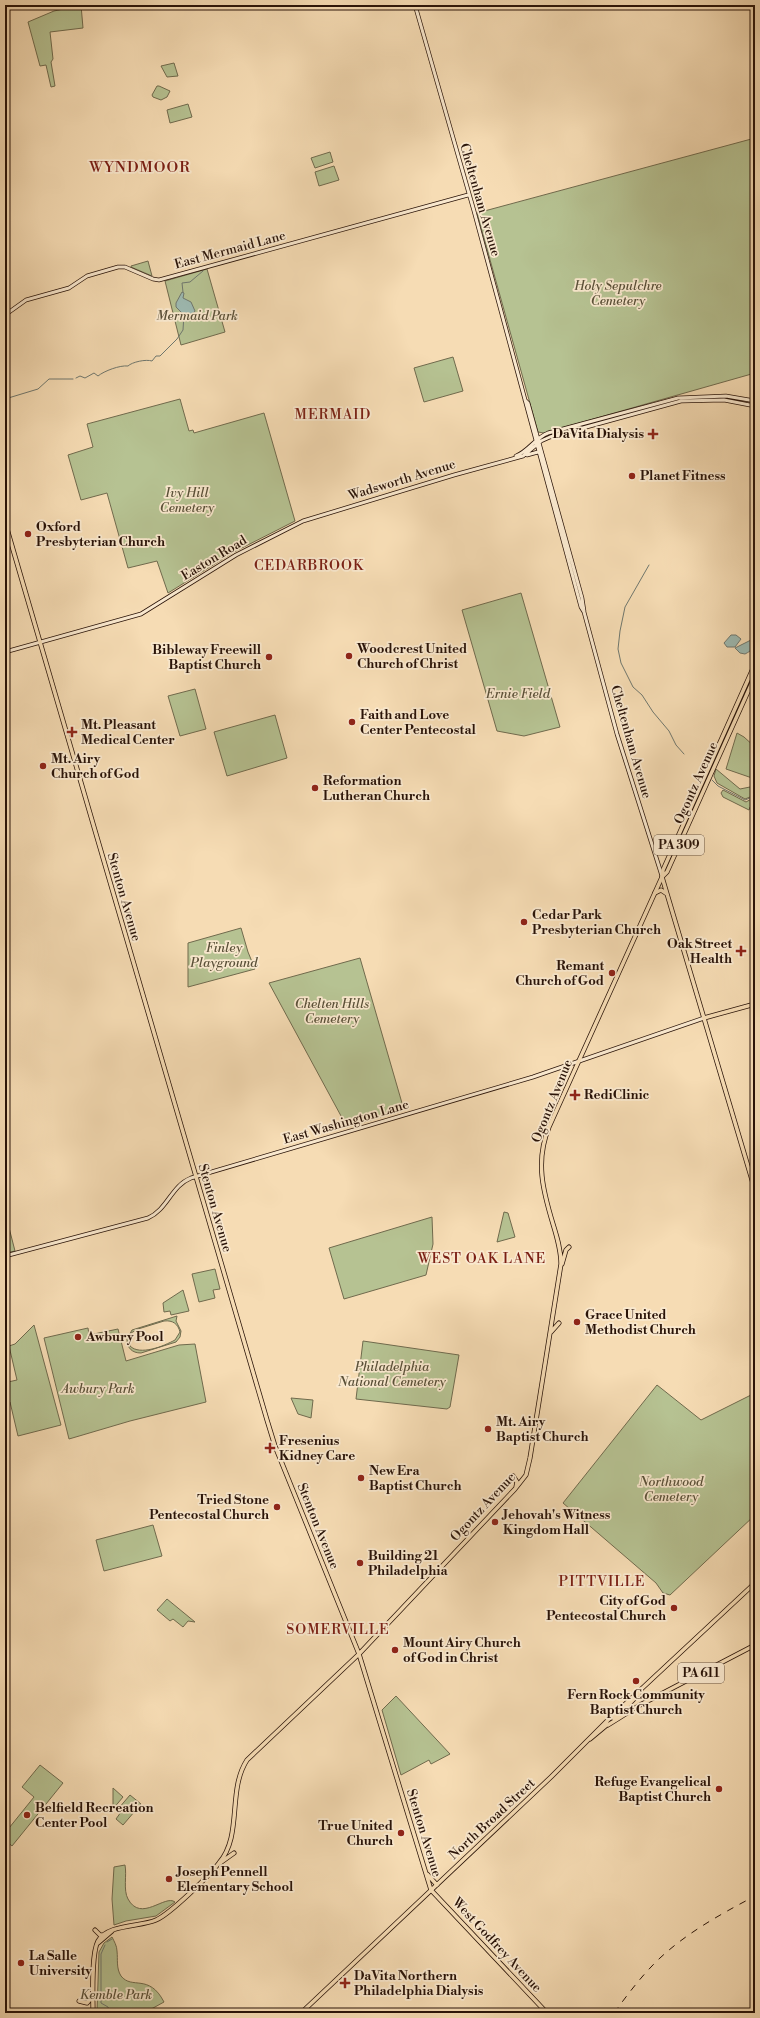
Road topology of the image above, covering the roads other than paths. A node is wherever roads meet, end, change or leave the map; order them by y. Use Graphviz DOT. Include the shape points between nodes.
graph roads {
  1 [pos="415,5"];
  2 [pos="468,195"];
  3 [pos="5,315"];
  4 [pos="525,400"];
  5 [pos="755,401"];
  6 [pos="755,406"];
  7 [pos="536,430"];
  8 [pos="546,436"];
  9 [pos="539,441"];
  10 [pos="536,444"];
  11 [pos="540,452"];
  12 [pos="523,456"];
  13 [pos="511,459"];
  14 [pos="5,522"];
  15 [pos="299,523"];
  16 [pos="40,644"];
  17 [pos="5,652"];
  18 [pos="755,664"];
  19 [pos="755,676"];
  20 [pos="733,718"];
  21 [pos="662,877"];
  22 [pos="655,893"];
  23 [pos="667,894"];
  24 [pos="755,1004"];
  25 [pos="704,1018"];
  26 [pos="580,1060"];
  27 [pos="196,1176"];
  28 [pos="755,1190"];
  29 [pos="569,1247"];
  30 [pos="5,1256"];
  31 [pos="560,1267"];
  32 [pos="559,1324"];
  33 [pos="550,1333"];
  34 [pos="513,1476"];
  35 [pos="515,1488"];
  36 [pos="755,1583"];
  37 [pos="755,1645"];
  38 [pos="359,1654"];
  39 [pos="644,1689"];
  40 [pos="636,1698"];
  41 [pos="640,1705"];
  42 [pos="621,1711"];
  43 [pos="616,1712"];
  44 [pos="608,1725"];
  45 [pos="590,1739"];
  46 [pos="234,1853"];
  47 [pos="219,1863"];
  48 [pos="424,1871"];
  49 [pos="437,1885"];
  50 [pos="431,1890"];
  51 [pos="95,1930"];
  52 [pos="112,1931"];
  53 [pos="104,1934"];
  54 [pos="97,1943"];
  55 [pos="93,1996"];
  56 [pos="79,2001"];
  57 [pos="93,2013"];
  58 [pos="302,2013"];
  59 [pos="548,2013"];
  1 -- 2 [label="main road, Cheltenham Avenue"];
  2 -- 3 [label="main road, East Mermaid Lane" via="159,280 125,267 118,267 87,276 69,288 26,300"];
  2 -- 4 [label="main road, Cheltenham Avenue"];
  4 -- 7 [label="main road, Cheltenham Avenue"];
  4 -- 10 [label="main road, Cheltenham Avenue"];
  5 -- 8 [label="main road" via="726,396 678,398"];
  6 -- 8 [label="main road" via="712,400 681,401"];
  7 -- 8 [label="main road"];
  7 -- 9 [label="main road, Cheltenham Avenue"];
  8 -- 9 [label="main road"];
  8 -- 11 [label="main road"];
  9 -- 10 [label="main road"];
  9 -- 11 [label="main road, Cheltenham Avenue"];
  10 -- 11 [label="main road, Cheltenham Avenue"];
  10 -- 12 [label="main road, Wadsworth Avenue"];
  10 -- 13 [label="main road, Wadsworth Avenue"];
  11 -- 12 [label="main road"];
  11 -- 21 [label="main road, Cheltenham Avenue" via="617,734"];
  12 -- 13 [label="main road, Wadsworth Avenue"];
  13 -- 15 [label="main road, Wadsworth Avenue"];
  14 -- 16 [label="main road, Stenton Avenue"];
  15 -- 16 [label="main road, Easton Road" via="238,554 141,614"];
  16 -- 17 [label="main road, Easton Road"];
  16 -- 27 [label="main road, Stenton Avenue"];
  18 -- 20 [label="main road, PA 309"];
  19 -- 20 [label="main road, PA 309"];
  20 -- 21 [label="main road, Ogontz Avenue / PA 309" via="667,872"];
  21 -- 22 [label="main road, Ogontz Avenue"];
  21 -- 23 [label="main road"];
  22 -- 23 [label="main road" via="661,890"];
  22 -- 26 [label="main road, Ogontz Avenue"];
  23 -- 25 [label="main road"];
  24 -- 25 [label="main road"];
  25 -- 26 [label="main road, East Washington Lane"];
  25 -- 28 [label="main road"];
  26 -- 27 [label="main road, East Washington Lane" via="533,1077"];
  26 -- 31 [label="main road, Ogontz Avenue" via="547,1134 541,1159 542,1184 559,1246"];
  27 -- 30 [label="main road, East Washington Lane" via="179,1184 159,1211 148,1218"];
  27 -- 38 [label="main road, Stenton Avenue" via="271,1434"];
  29 -- 31 [label="main road"];
  31 -- 33 [label="main road, Ogontz Avenue"];
  32 -- 33 [label="main road"];
  33 -- 35 [label="main road, Ogontz Avenue" via="529,1464 526,1475"];
  34 -- 35 [label="main road" via="517,1482"];
  35 -- 38 [label="main road, Ogontz Avenue"];
  36 -- 39 [label="main road, North Broad Street"];
  37 -- 41 [label="main road, PA 611"];
  38 -- 47 [label="main road, Ogontz Avenue" via="244,1765 237,1786 230,1844"];
  38 -- 48 [label="main road, Stenton Avenue"];
  39 -- 40 [label="main road, North Broad Street"];
  39 -- 43 [label="main road, North Broad Street"];
  40 -- 41 [label="main road"];
  40 -- 42 [label="main road, North Broad Street"];
  41 -- 42 [label="main road, PA 611"];
  41 -- 44 [label="main road, PA 611"];
  42 -- 43 [label="main road, PA 611"];
  42 -- 44 [label="main road, North Broad Street"];
  43 -- 45 [label="main road, North Broad Street / PA 611"];
  44 -- 45 [label="main road, North Broad Street / PA 611"];
  45 -- 49 [label="main road, North Broad Street / PA 611"];
  46 -- 47 [label="main road"];
  47 -- 52 [label="main road, Ogontz Avenue" via="163,1916 151,1922 131,1924"];
  48 -- 49 [label="main road"];
  48 -- 50 [label="main road, Stenton Avenue"];
  49 -- 50 [label="main road, North Broad Street / PA 611"];
  50 -- 58 [label="main road, North Broad Street / PA 611"];
  50 -- 59 [label="main road, West Godfrey Avenue"];
  51 -- 53 [label="main road"];
  52 -- 53 [label="main road, Ogontz Avenue"];
  52 -- 54 [label="main road, Ogontz Avenue"];
  53 -- 54 [label="main road"];
  54 -- 55 [label="main road"];
  55 -- 56 [label="main road" via="87,2003"];
  55 -- 57 [label="main road"];
}
